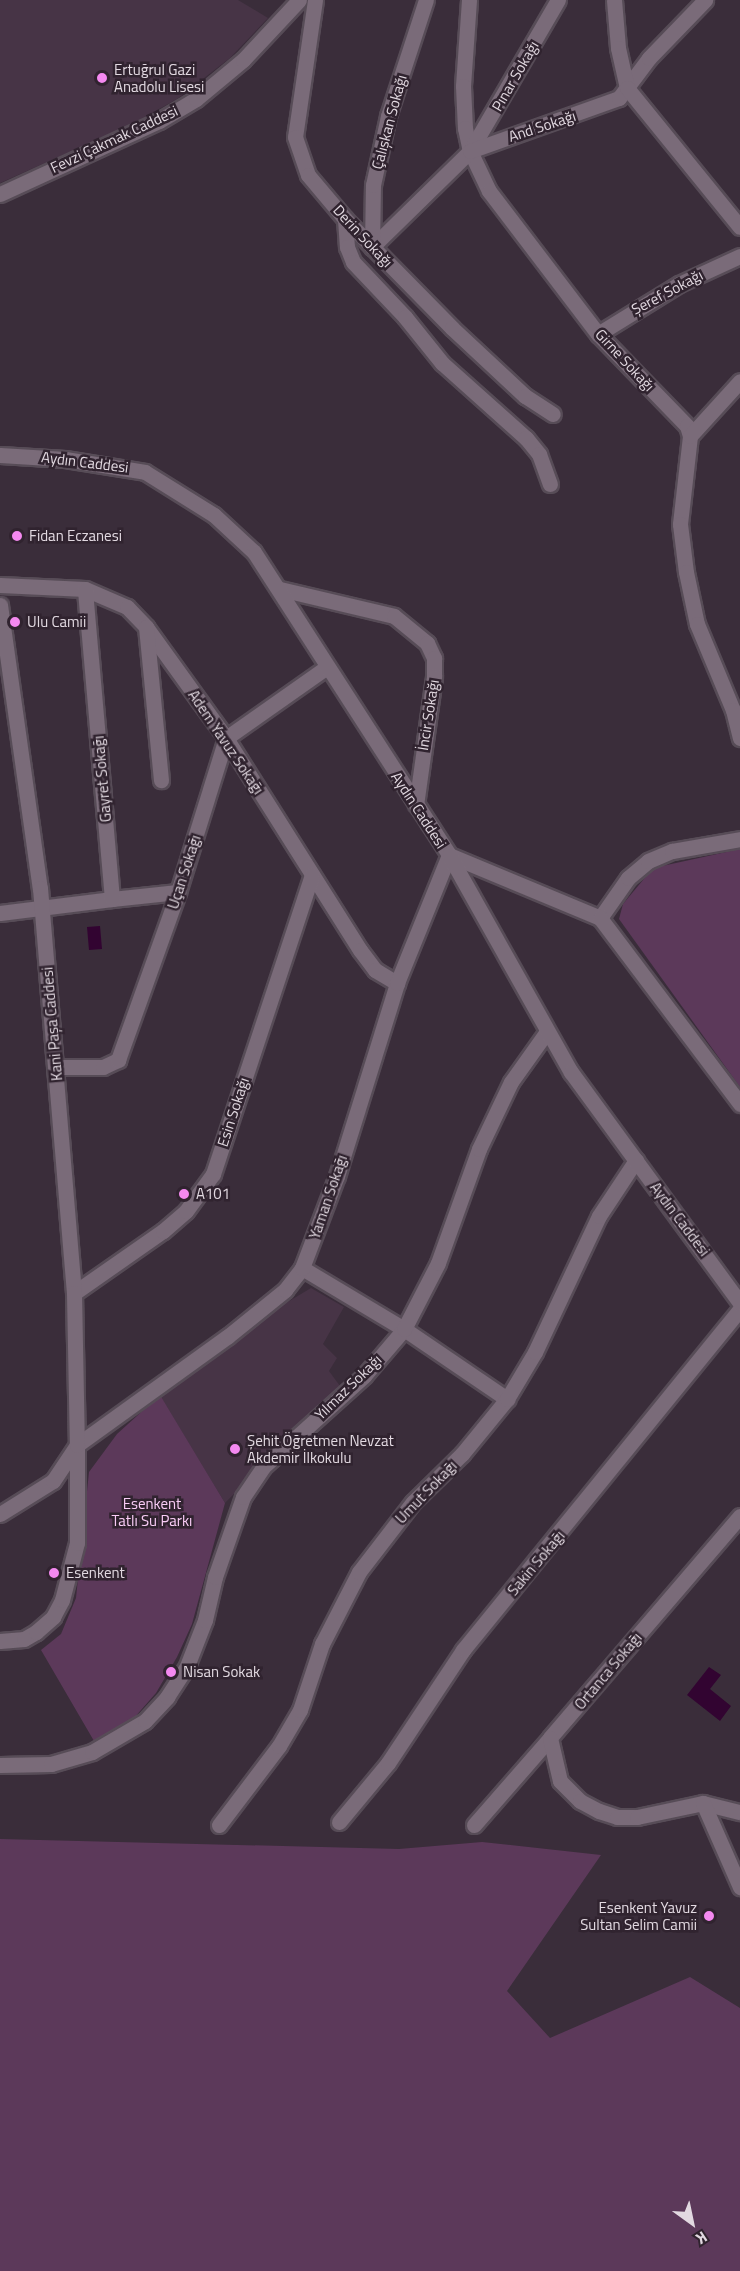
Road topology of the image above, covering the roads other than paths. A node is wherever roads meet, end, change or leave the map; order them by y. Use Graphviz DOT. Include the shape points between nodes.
graph roads {
  1 [pos="299,0"];
  2 [pos="315,0"];
  3 [pos="426,0"];
  4 [pos="470,0"];
  5 [pos="558,0"];
  6 [pos="614,0"];
  7 [pos="705,0"];
  8 [pos="627,88"];
  9 [pos="470,151"];
  10 [pos="0,194"];
  11 [pos="345,219"];
  12 [pos="740,227"];
  13 [pos="372,247"];
  14 [pos="740,256"];
  15 [pos="598,334"];
  16 [pos="740,381"];
  17 [pos="553,414"];
  18 [pos="690,436"];
  19 [pos="0,455"];
  20 [pos="550,484"];
  21 [pos="0,585"];
  22 [pos="85,589"];
  23 [pos="280,589"];
  24 [pos="0,605"];
  25 [pos="146,627"];
  26 [pos="327,668"];
  27 [pos="740,690"];
  28 [pos="733,710"];
  29 [pos="226,738"];
  30 [pos="740,738"];
  31 [pos="161,780"];
  32 [pos="416,805"];
  33 [pos="740,839"];
  34 [pos="449,855"];
  35 [pos="312,875"];
  36 [pos="178,892"];
  37 [pos="112,899"];
  38 [pos="41,908"];
  39 [pos="0,913"];
  40 [pos="600,918"];
  41 [pos="397,983"];
  42 [pos="546,1033"];
  43 [pos="56,1067"];
  44 [pos="740,1104"];
  45 [pos="636,1160"];
  46 [pos="302,1268"];
  47 [pos="74,1293"];
  48 [pos="740,1303"];
  49 [pos="740,1309"];
  50 [pos="404,1329"];
  51 [pos="507,1399"];
  52 [pos="77,1445"];
  53 [pos="0,1514"];
  54 [pos="740,1516"];
  55 [pos="0,1641"];
  56 [pos="550,1738"];
  57 [pos="0,1765"];
  58 [pos="703,1803"];
  59 [pos="740,1812"];
  60 [pos="339,1822"];
  61 [pos="219,1825"];
  62 [pos="474,1825"];
  63 [pos="740,1887"];
  1 -- 10 [label="street, Fevzi Çakmak Caddesi" via="243,60 196,99 159,121"];
  2 -- 11 [label="street, Derin Sokağı" via="295,137 308,175"];
  3 -- 13 [label="street, Çalışkan Sokağı" via="386,127 373,185"];
  4 -- 9 [label="street, Girne Sokağı" via="463,86"];
  5 -- 9 [label="street, Pınar Sokağı"];
  6 -- 8 [label="street" via="618,48"];
  7 -- 8 [label="street, And Sokağı" via="658,48"];
  8 -- 9 [label="street, And Sokağı" via="609,104"];
  8 -- 12 [label="street"];
  9 -- 13 [label="street, And Sokağı"];
  9 -- 15 [label="street, Girne Sokağı" via="500,209 545,261"];
  11 -- 13 [label="street, Derin Sokağı"];
  11 -- 20 [label="street" via="347,247 353,262 442,363 526,438 539,454"];
  13 -- 17 [label="street, Derin Sokağı" via="525,396"];
  14 -- 15 [label="street, Şeref Sokağı" via="654,298"];
  15 -- 18 [label="street, Girne Sokağı" via="682,419"];
  16 -- 18 [label="street"];
  18 -- 28 [label="street" via="680,524 686,572 697,624"];
  19 -- 23 [label="street, Aydın Caddesi" via="65,459 145,472 213,514 254,552"];
  21 -- 22 [label="street, Adem Yavuz Sokağı"];
  22 -- 25 [label="street, Adem Yavuz Sokağı" via="127,607"];
  22 -- 37 [label="street, Gayret Sokağı"];
  23 -- 26 [label="street, Aydın Caddesi"];
  23 -- 32 [label="street, İncir Sokağı" via="394,616 427,643 434,658 434,677"];
  24 -- 38 [label="street, Kani Paşa Caddesi"];
  25 -- 29 [label="street, Adem Yavuz Sokağı"];
  25 -- 31 [label="street"];
  26 -- 29 [label="street"];
  26 -- 32 [label="street, Aydın Caddesi"];
  27 -- 28 [label="street"];
  28 -- 30 [label="street"];
  29 -- 35 [label="street, Adem Yavuz Sokağı"];
  29 -- 36 [label="street, Uçan Sokağı"];
  32 -- 34 [label="street, Aydın Caddesi"];
  33 -- 40 [label="street" via="672,851 648,861 628,878"];
  34 -- 40 [label="street"];
  34 -- 41 [label="street, Yaman Sokağı"];
  34 -- 42 [label="street, Aydın Caddesi"];
  35 -- 41 [label="street, Adem Yavuz Sokağı" via="375,970"];
  35 -- 47 [label="street, Esin Sokağı" via="213,1174 186,1211 163,1231"];
  36 -- 37 [label="street"];
  36 -- 43 [label="street, Uçan Sokağı" via="118,1060 103,1067"];
  37 -- 38 [label="street"];
  38 -- 39 [label="street"];
  38 -- 43 [label="street, Kani Paşa Caddesi"];
  40 -- 44 [label="street"];
  41 -- 46 [label="street, Yaman Sokağı" via="337,1176"];
  42 -- 45 [label="street, Aydın Caddesi"];
  42 -- 50 [label="street, Yılmaz Sokağı" via="511,1082 479,1149 438,1263"];
  43 -- 47 [label="street, Kani Paşa Caddesi"];
  45 -- 48 [label="street, Aydın Caddesi"];
  45 -- 51 [label="street, Umut Sokağı" via="598,1216 535,1352"];
  46 -- 50 [label="street"];
  46 -- 52 [label="street, Yaman Sokağı" via="285,1290 227,1337"];
  47 -- 52 [label="street, Kani Paşa Caddesi"];
  49 -- 60 [label="street, Sakin Sokağı" via="463,1650 388,1763"];
  50 -- 51 [label="street"];
  50 -- 57 [label="street, Yılmaz Sokağı" via="364,1376 263,1467 249,1485 187,1666 160,1705 118,1740 92,1752 51,1764"];
  51 -- 61 [label="street, Umut Sokağı" via="462,1454 413,1502 359,1572 322,1644 300,1710 279,1746"];
  52 -- 53 [label="street" via="53,1481"];
  52 -- 55 [label="street" via="77,1543 62,1600 53,1617 36,1632 24,1639"];
  54 -- 56 [label="street, Ortanca Sokağı"];
  56 -- 58 [label="street" via="560,1781 580,1801 599,1811 617,1817 637,1816"];
  56 -- 62 [label="street, Ortanca Sokağı"];
  58 -- 59 [label="street"];
  58 -- 63 [label="street"];
}
